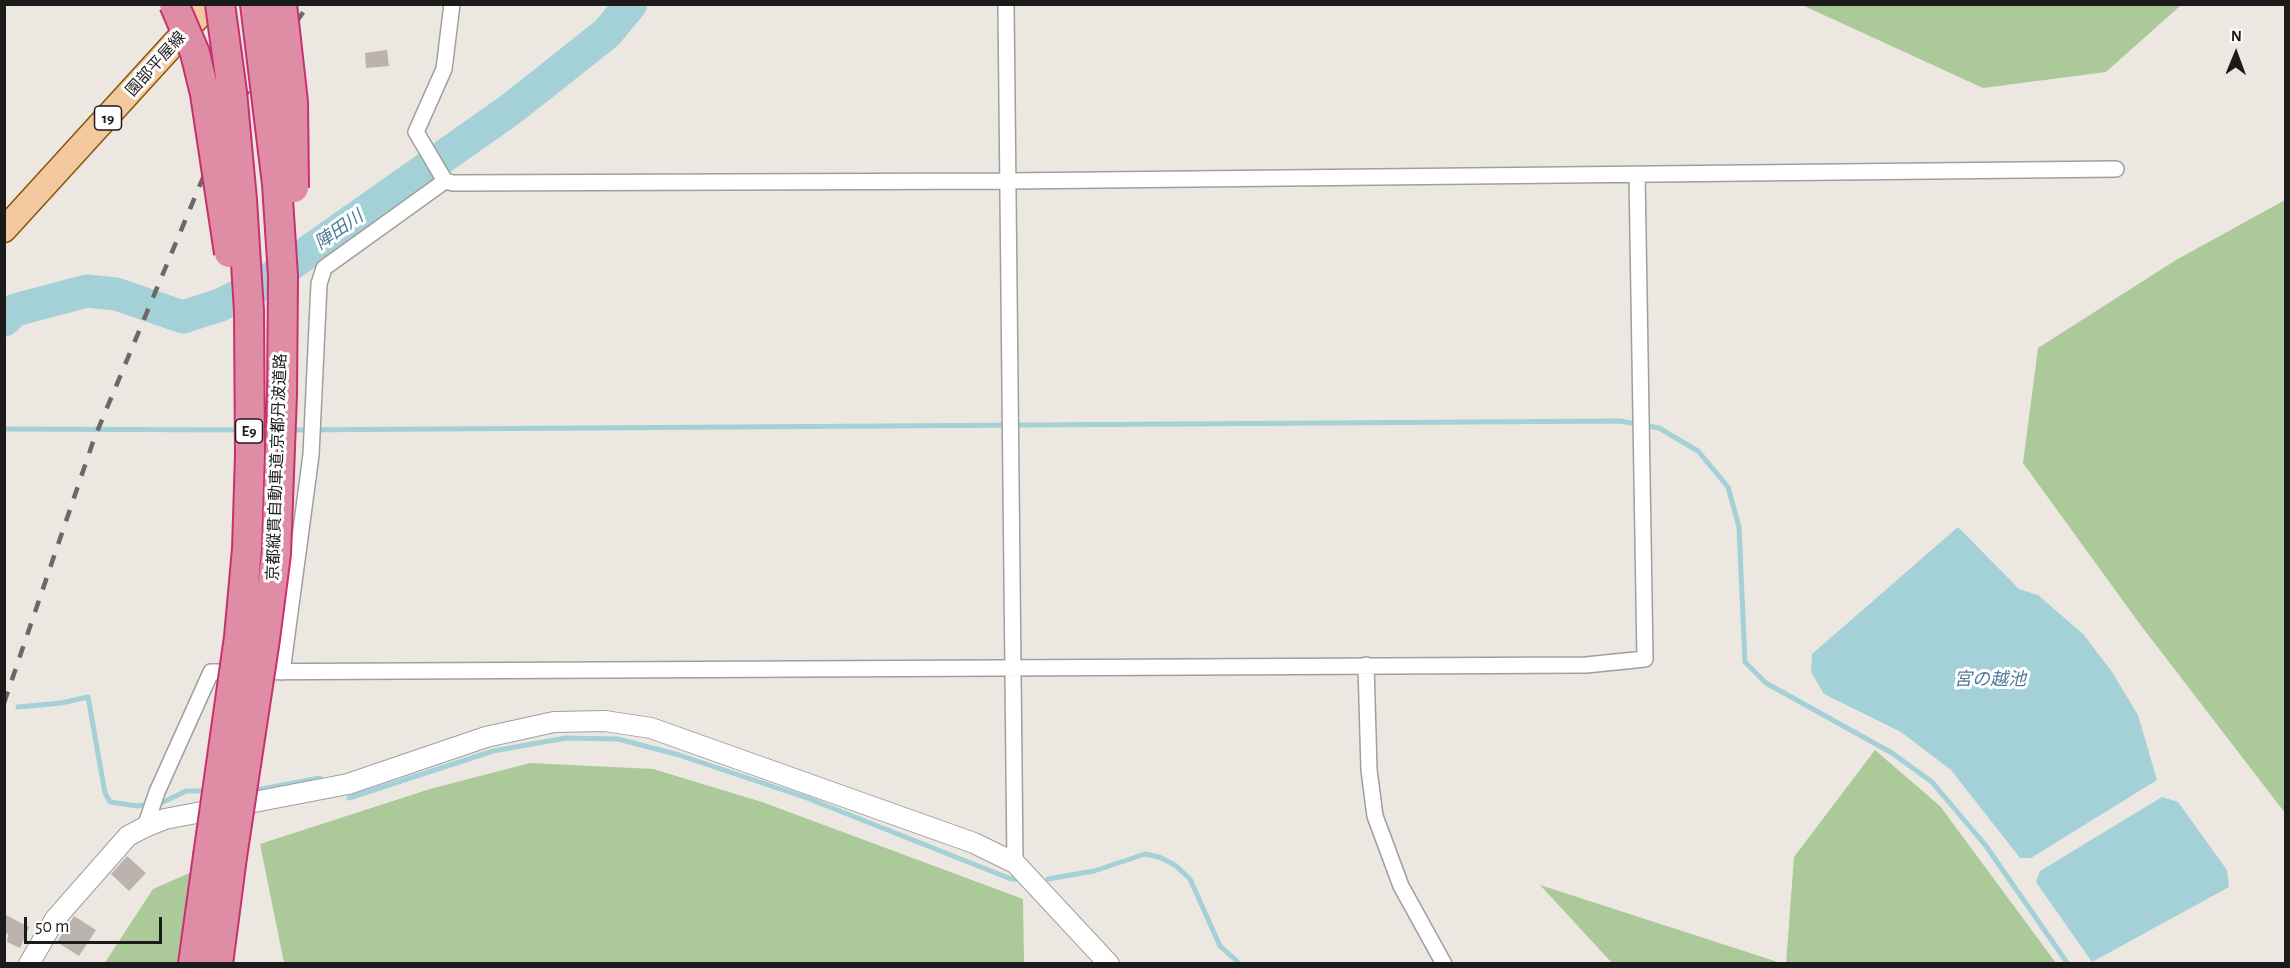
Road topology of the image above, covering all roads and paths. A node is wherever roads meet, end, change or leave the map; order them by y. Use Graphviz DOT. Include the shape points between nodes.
graph roads {
  1 [pos="174,4"];
  2 [pos="210,4"];
  3 [pos="220,4"];
  4 [pos="255,4"];
  5 [pos="282,4"];
  6 [pos="452,4"];
  7 [pos="1006,4"];
  8 [pos="2116,169"];
  9 [pos="1637,174"];
  10 [pos="443,176"];
  11 [pos="1008,181"];
  12 [pos="4,230"];
  13 [pos="250,455"];
  14 [pos="276,554"];
  15 [pos="1366,664"];
  16 [pos="1013,667"];
  17 [pos="282,672"];
  18 [pos="146,822"];
  19 [pos="220,856"];
  20 [pos="1015,863"];
  21 [pos="29,963"];
  22 [pos="194,963"];
  23 [pos="218,963"];
  24 [pos="1109,963"];
  25 [pos="1444,963"];
  1 -- 13 [label="highway, bridge" via="195,53 205,94 232,275"];
  2 -- 12 [label="main road, 園部平屋線 / 19"];
  3 -- 13 [label="highway, 京都縦貫自動車道;京都丹波道路 / E9, bridge" via="242,200 249,310"];
  4 -- 14 [label="highway, 京都縦貫自動車道;京都丹波道路 / E9, bridge" via="274,151 283,276"];
  5 -- 14 [label="highway, bridge" via="293,102 298,278 296,397"];
  6 -- 10 [label="street" via="444,69 416,132"];
  7 -- 11 [label="street"];
  8 -- 9 [label="street"];
  9 -- 11 [label="street"];
  9 -- 15 [label="street" via="1645,659 1586,665"];
  10 -- 11 [label="street" via="465,183"];
  10 -- 17 [label="street" via="324,268 319,284 312,442"];
  11 -- 16 [label="street"];
  13 -- 19 [label="highway, 京都縦貫自動車道;京都丹波道路 / E9, bridge" via="248,549"];
  14 -- 19 [label="highway, 京都縦貫自動車道;京都丹波道路 / E9, bridge" via="266,639"];
  15 -- 16 [label="street"];
  15 -- 25 [label="street" via="1369,770 1375,816 1401,886"];
  16 -- 17 [label="street"];
  16 -- 20 [label="street"];
  17 -- 18 [label="street" via="211,672"];
  18 -- 20 [label="street" via="348,784 486,737 554,722 605,721 661,732 974,843"];
  18 -- 21 [label="street" via="128,836 55,919"];
  19 -- 22 [label="highway, 京都縦貫自動車道;京都丹波道路 / E9"];
  19 -- 23 [label="highway, 京都縦貫自動車道;京都丹波道路 / E9"];
  20 -- 24 [label="street"];
}
